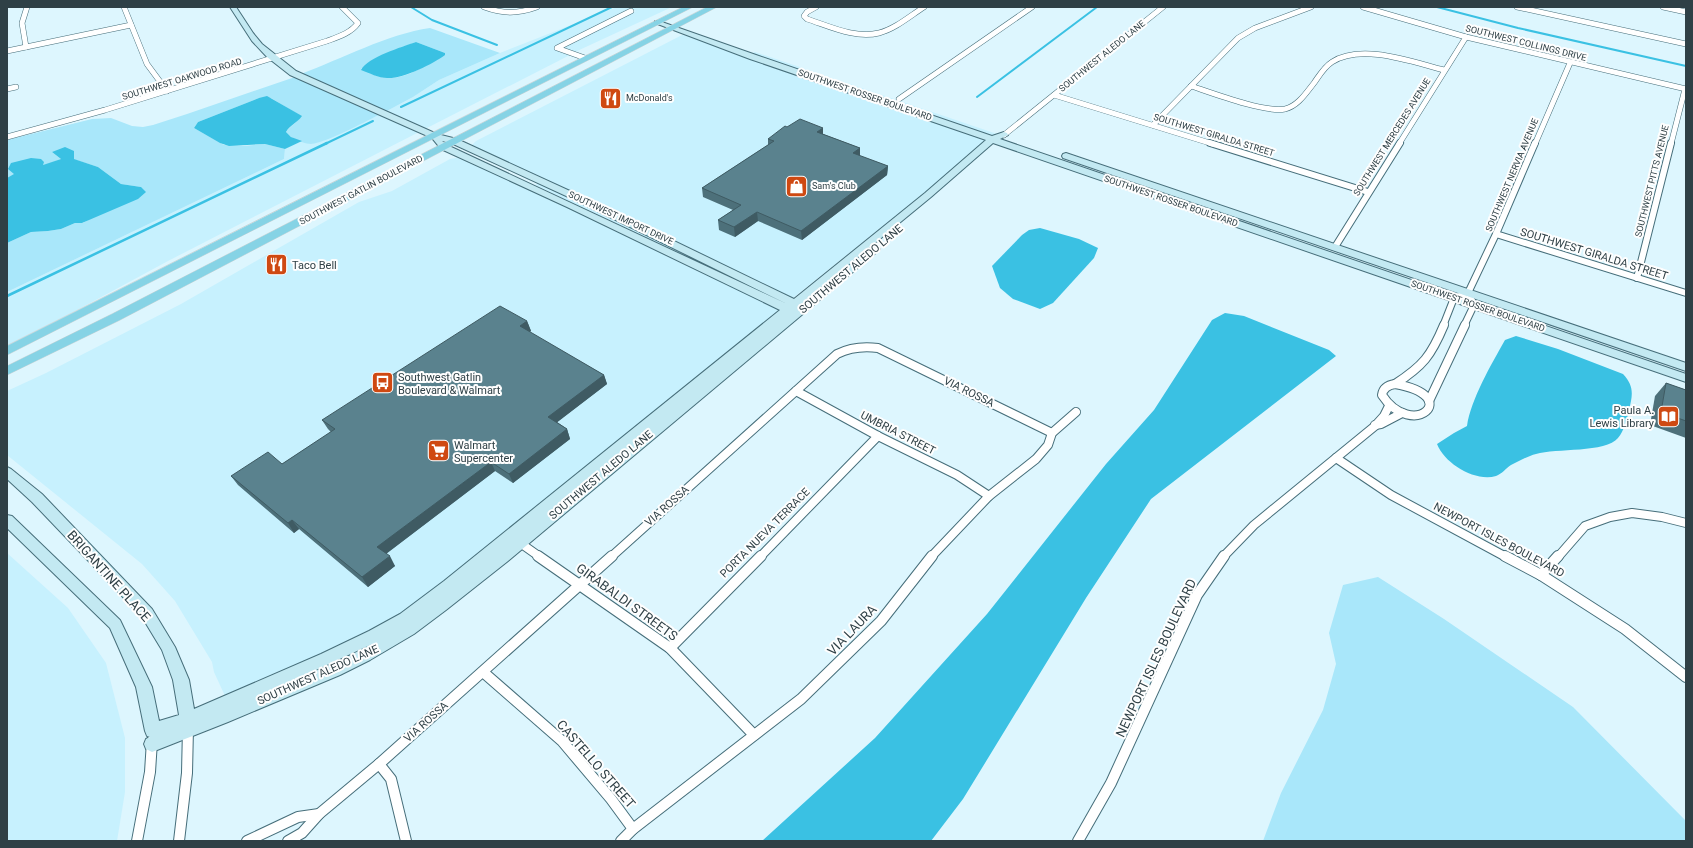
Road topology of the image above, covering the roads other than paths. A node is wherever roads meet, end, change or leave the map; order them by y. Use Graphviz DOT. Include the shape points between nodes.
graph roads {
  1 [pos="26,7"];
  2 [pos="124,7"];
  3 [pos="233,7"];
  4 [pos="342,7"];
  5 [pos="484,7"];
  6 [pos="537,7"];
  7 [pos="689,7"];
  8 [pos="713,7"];
  9 [pos="816,7"];
  10 [pos="924,7"];
  11 [pos="1032,7"];
  12 [pos="1163,7"];
  13 [pos="1311,7"];
  14 [pos="1363,7"];
  15 [pos="1516,7"];
  16 [pos="1663,7"];
  17 [pos="631,11"];
  18 [pos="1686,12"];
  19 [pos="660,20"];
  20 [pos="131,25"];
  21 [pos="675,25"];
  22 [pos="1466,37"];
  23 [pos="1686,44"];
  24 [pos="26,47"];
  25 [pos="7,51"];
  26 [pos="585,58"];
  27 [pos="274,59"];
  28 [pos="1570,63"];
  29 [pos="1444,70"];
  30 [pos="1191,86"];
  31 [pos="16,87"];
  32 [pos="7,89"];
  33 [pos="1686,89"];
  34 [pos="168,91"];
  35 [pos="1054,96"];
  36 [pos="899,99"];
  37 [pos="1153,125"];
  38 [pos="434,136"];
  39 [pos="7,137"];
  40 [pos="999,138"];
  41 [pos="454,141"];
  42 [pos="444,146"];
  43 [pos="1368,192"];
  44 [pos="1496,234"];
  45 [pos="1335,247"];
  46 [pos="1637,278"];
  47 [pos="1468,293"];
  48 [pos="1686,293"];
  49 [pos="1454,298"];
  50 [pos="1474,305"];
  51 [pos="796,308"];
  52 [pos="7,351"];
  53 [pos="1686,367"];
  54 [pos="7,371"];
  55 [pos="1686,378"];
  56 [pos="1395,384"];
  57 [pos="796,391"];
  58 [pos="1429,401"];
  59 [pos="1389,406"];
  60 [pos="1076,412"];
  61 [pos="1402,413"];
  62 [pos="1375,426"];
  63 [pos="1052,433"];
  64 [pos="878,436"];
  65 [pos="1336,458"];
  66 [pos="7,472"];
  67 [pos="989,496"];
  68 [pos="7,520"];
  69 [pos="1686,523"];
  70 [pos="514,539"];
  71 [pos="1541,575"];
  72 [pos="580,584"];
  73 [pos="670,648"];
  74 [pos="482,672"];
  75 [pos="1686,677"];
  76 [pos="188,725"];
  77 [pos="754,735"];
  78 [pos="152,738"];
  79 [pos="379,764"];
  80 [pos="319,814"];
  81 [pos="633,829"];
  82 [pos="136,841"];
  83 [pos="179,841"];
  84 [pos="247,841"];
  85 [pos="288,841"];
  86 [pos="406,841"];
  87 [pos="621,841"];
  88 [pos="1078,841"];
  1 -- 24 [label="street" via="22,23"];
  2 -- 20 [label="street"];
  3 -- 27 [label="street, SOUTHWEST IMPORT DRIVE" via="250,34"];
  4 -- 27 [label="street, SOUTHWEST OAKWOOD ROAD" via="358,23 354,30"];
  5 -- 6 [label="street" via="510,14"];
  7 -- 19 [label="main road, SOUTHWEST GATLIN BOULEVARD"];
  8 -- 21 [label="main road, SOUTHWEST GATLIN BOULEVARD"];
  9 -- 10 [label="street" via="804,16 807,19 868,35 886,30"];
  11 -- 36 [label="street"];
  12 -- 35 [label="street, SOUTHWEST ALEDO LANE"];
  13 -- 30 [label="street" via="1255,28 1238,38"];
  14 -- 22 [label="street, SOUTHWEST COLLINGS DRIVE"];
  15 -- 23 [label="street"];
  16 -- 18 [label="street"];
  17 -- 26 [label="street" via="557,48"];
  19 -- 21 [label="street, SOUTHWEST ROSSER BOULEVARD"];
  19 -- 26 [label="main road, SOUTHWEST GATLIN BOULEVARD"];
  20 -- 24 [label="street"];
  20 -- 34 [label="street" via="147,64"];
  21 -- 36 [label="street, SOUTHWEST ROSSER BOULEVARD"];
  21 -- 40 [label="street, SOUTHWEST ROSSER BOULEVARD" via="753,57"];
  21 -- 41 [label="main road, SOUTHWEST GATLIN BOULEVARD"];
  22 -- 28 [label="street, SOUTHWEST COLLINGS DRIVE"];
  22 -- 29 [label="street, SOUTHWEST MERCEDES AVENUE"];
  24 -- 25 [label="street"];
  26 -- 38 [label="main road, SOUTHWEST GATLIN BOULEVARD"];
  27 -- 34 [label="street, SOUTHWEST OAKWOOD ROAD"];
  27 -- 38 [label="street, SOUTHWEST IMPORT DRIVE" via="292,73 310,82"];
  28 -- 33 [label="street, SOUTHWEST COLLINGS DRIVE"];
  28 -- 44 [label="street, SOUTHWEST NERVIA AVENUE"];
  29 -- 30 [label="street" via="1379,56 1344,57 1330,64 1296,104 1284,109 1264,107"];
  29 -- 43 [label="street, SOUTHWEST MERCEDES AVENUE"];
  30 -- 37 [label="street"];
  31 -- 32 [label="street"];
  33 -- 46 [label="street, SOUTHWEST PITTS AVENUE"];
  34 -- 39 [label="street, SOUTHWEST OAKWOOD ROAD" via="93,115"];
  35 -- 37 [label="street, SOUTHWEST GIRALDA STREET"];
  35 -- 40 [label="street, SOUTHWEST ALEDO LANE"];
  36 -- 40 [label="street, SOUTHWEST ROSSER BOULEVARD"];
  37 -- 43 [label="street, SOUTHWEST GIRALDA STREET"];
  38 -- 41 [label="street, SOUTHWEST IMPORT DRIVE"];
  38 -- 42 [label="street, SOUTHWEST IMPORT DRIVE"];
  38 -- 52 [label="main road, SOUTHWEST GATLIN BOULEVARD"];
  40 -- 45 [label="street, SOUTHWEST ROSSER BOULEVARD"];
  40 -- 49 [label="street, SOUTHWEST ROSSER BOULEVARD"];
  40 -- 51 [label="street, SOUTHWEST ALEDO LANE"];
  41 -- 42 [label="main road, SOUTHWEST GATLIN BOULEVARD"];
  41 -- 51 [label="street, SOUTHWEST IMPORT DRIVE" via="587,202"];
  42 -- 51 [label="street, SOUTHWEST IMPORT DRIVE"];
  42 -- 54 [label="main road, SOUTHWEST GATLIN BOULEVARD"];
  43 -- 45 [label="street, SOUTHWEST MERCEDES AVENUE"];
  44 -- 46 [label="street, SOUTHWEST GIRALDA STREET"];
  44 -- 47 [label="street, SOUTHWEST NERVIA AVENUE"];
  45 -- 47 [label="street, SOUTHWEST ROSSER BOULEVARD"];
  46 -- 48 [label="street, SOUTHWEST GIRALDA STREET"];
  47 -- 49 [label="street"];
  47 -- 50 [label="street"];
  47 -- 53 [label="street, SOUTHWEST ROSSER BOULEVARD"];
  49 -- 50 [label="street, SOUTHWEST ROSSER BOULEVARD"];
  49 -- 56 [label="street" via="1427,357 1414,372"];
  50 -- 55 [label="street, SOUTHWEST ROSSER BOULEVARD"];
  50 -- 58 [label="street"];
  51 -- 70 [label="street, SOUTHWEST ALEDO LANE"];
  56 -- 58 [label="street" via="1416,389"];
  56 -- 59 [label="street" via="1383,390 1382,395"];
  57 -- 63 [label="street, VIA ROSSA" via="837,354 848,348 878,348"];
  57 -- 64 [label="street, UMBRIA STREET"];
  57 -- 72 [label="street, VIA ROSSA"];
  58 -- 61 [label="street" via="1430,406 1424,414"];
  59 -- 61 [label="street"];
  59 -- 62 [label="street, NEWPORT ISLES BOULEVARD"];
  60 -- 63 [label="street, VIA LAURA"];
  61 -- 62 [label="street, NEWPORT ISLES BOULEVARD"];
  62 -- 65 [label="street, NEWPORT ISLES BOULEVARD"];
  63 -- 67 [label="street, VIA LAURA" via="1048,445 1036,459"];
  64 -- 67 [label="street, UMBRIA STREET" via="957,475"];
  64 -- 73 [label="street, PORTA NUEVA TERRACE"];
  65 -- 71 [label="street, NEWPORT ISLES BOULEVARD" via="1391,495"];
  65 -- 88 [label="street, NEWPORT ISLES BOULEVARD" via="1254,525 1221,559 1197,595 1111,783"];
  66 -- 76 [label="street, BRIGANTINE PLACE" via="37,498 147,613 168,647 181,680"];
  67 -- 77 [label="street, VIA LAURA" via="924,564 881,621 800,699"];
  68 -- 78 [label="street" via="115,624 144,687"];
  69 -- 71 [label="street" via="1632,513 1610,517 1585,526"];
  70 -- 72 [label="street, GIRABALDI STREETS"];
  70 -- 76 [label="street, SOUTHWEST ALEDO LANE" via="449,601 374,650 314,678"];
  71 -- 75 [label="street, NEWPORT ISLES BOULEVARD" via="1625,629"];
  72 -- 73 [label="street, GIRABALDI STREETS"];
  72 -- 74 [label="street, VIA ROSSA"];
  73 -- 77 [label="street, GIRABALDI STREETS"];
  74 -- 79 [label="street, VIA ROSSA"];
  74 -- 81 [label="street, CASTELLO STREET" via="562,741"];
  76 -- 78 [label="street, SOUTHWEST ALEDO LANE"];
  76 -- 83 [label="street, BRIGANTINE PLACE" via="187,773"];
  77 -- 81 [label="street, VIA LAURA"];
  78 -- 82 [label="street" via="150,772"];
  79 -- 80 [label="street, VIA ROSSA"];
  79 -- 86 [label="street" via="391,779"];
  80 -- 84 [label="street, VIA ROSSA" via="298,818"];
  80 -- 85 [label="street, VIA ROSSA" via="302,833"];
  81 -- 87 [label="street, VIA LAURA"];
}
